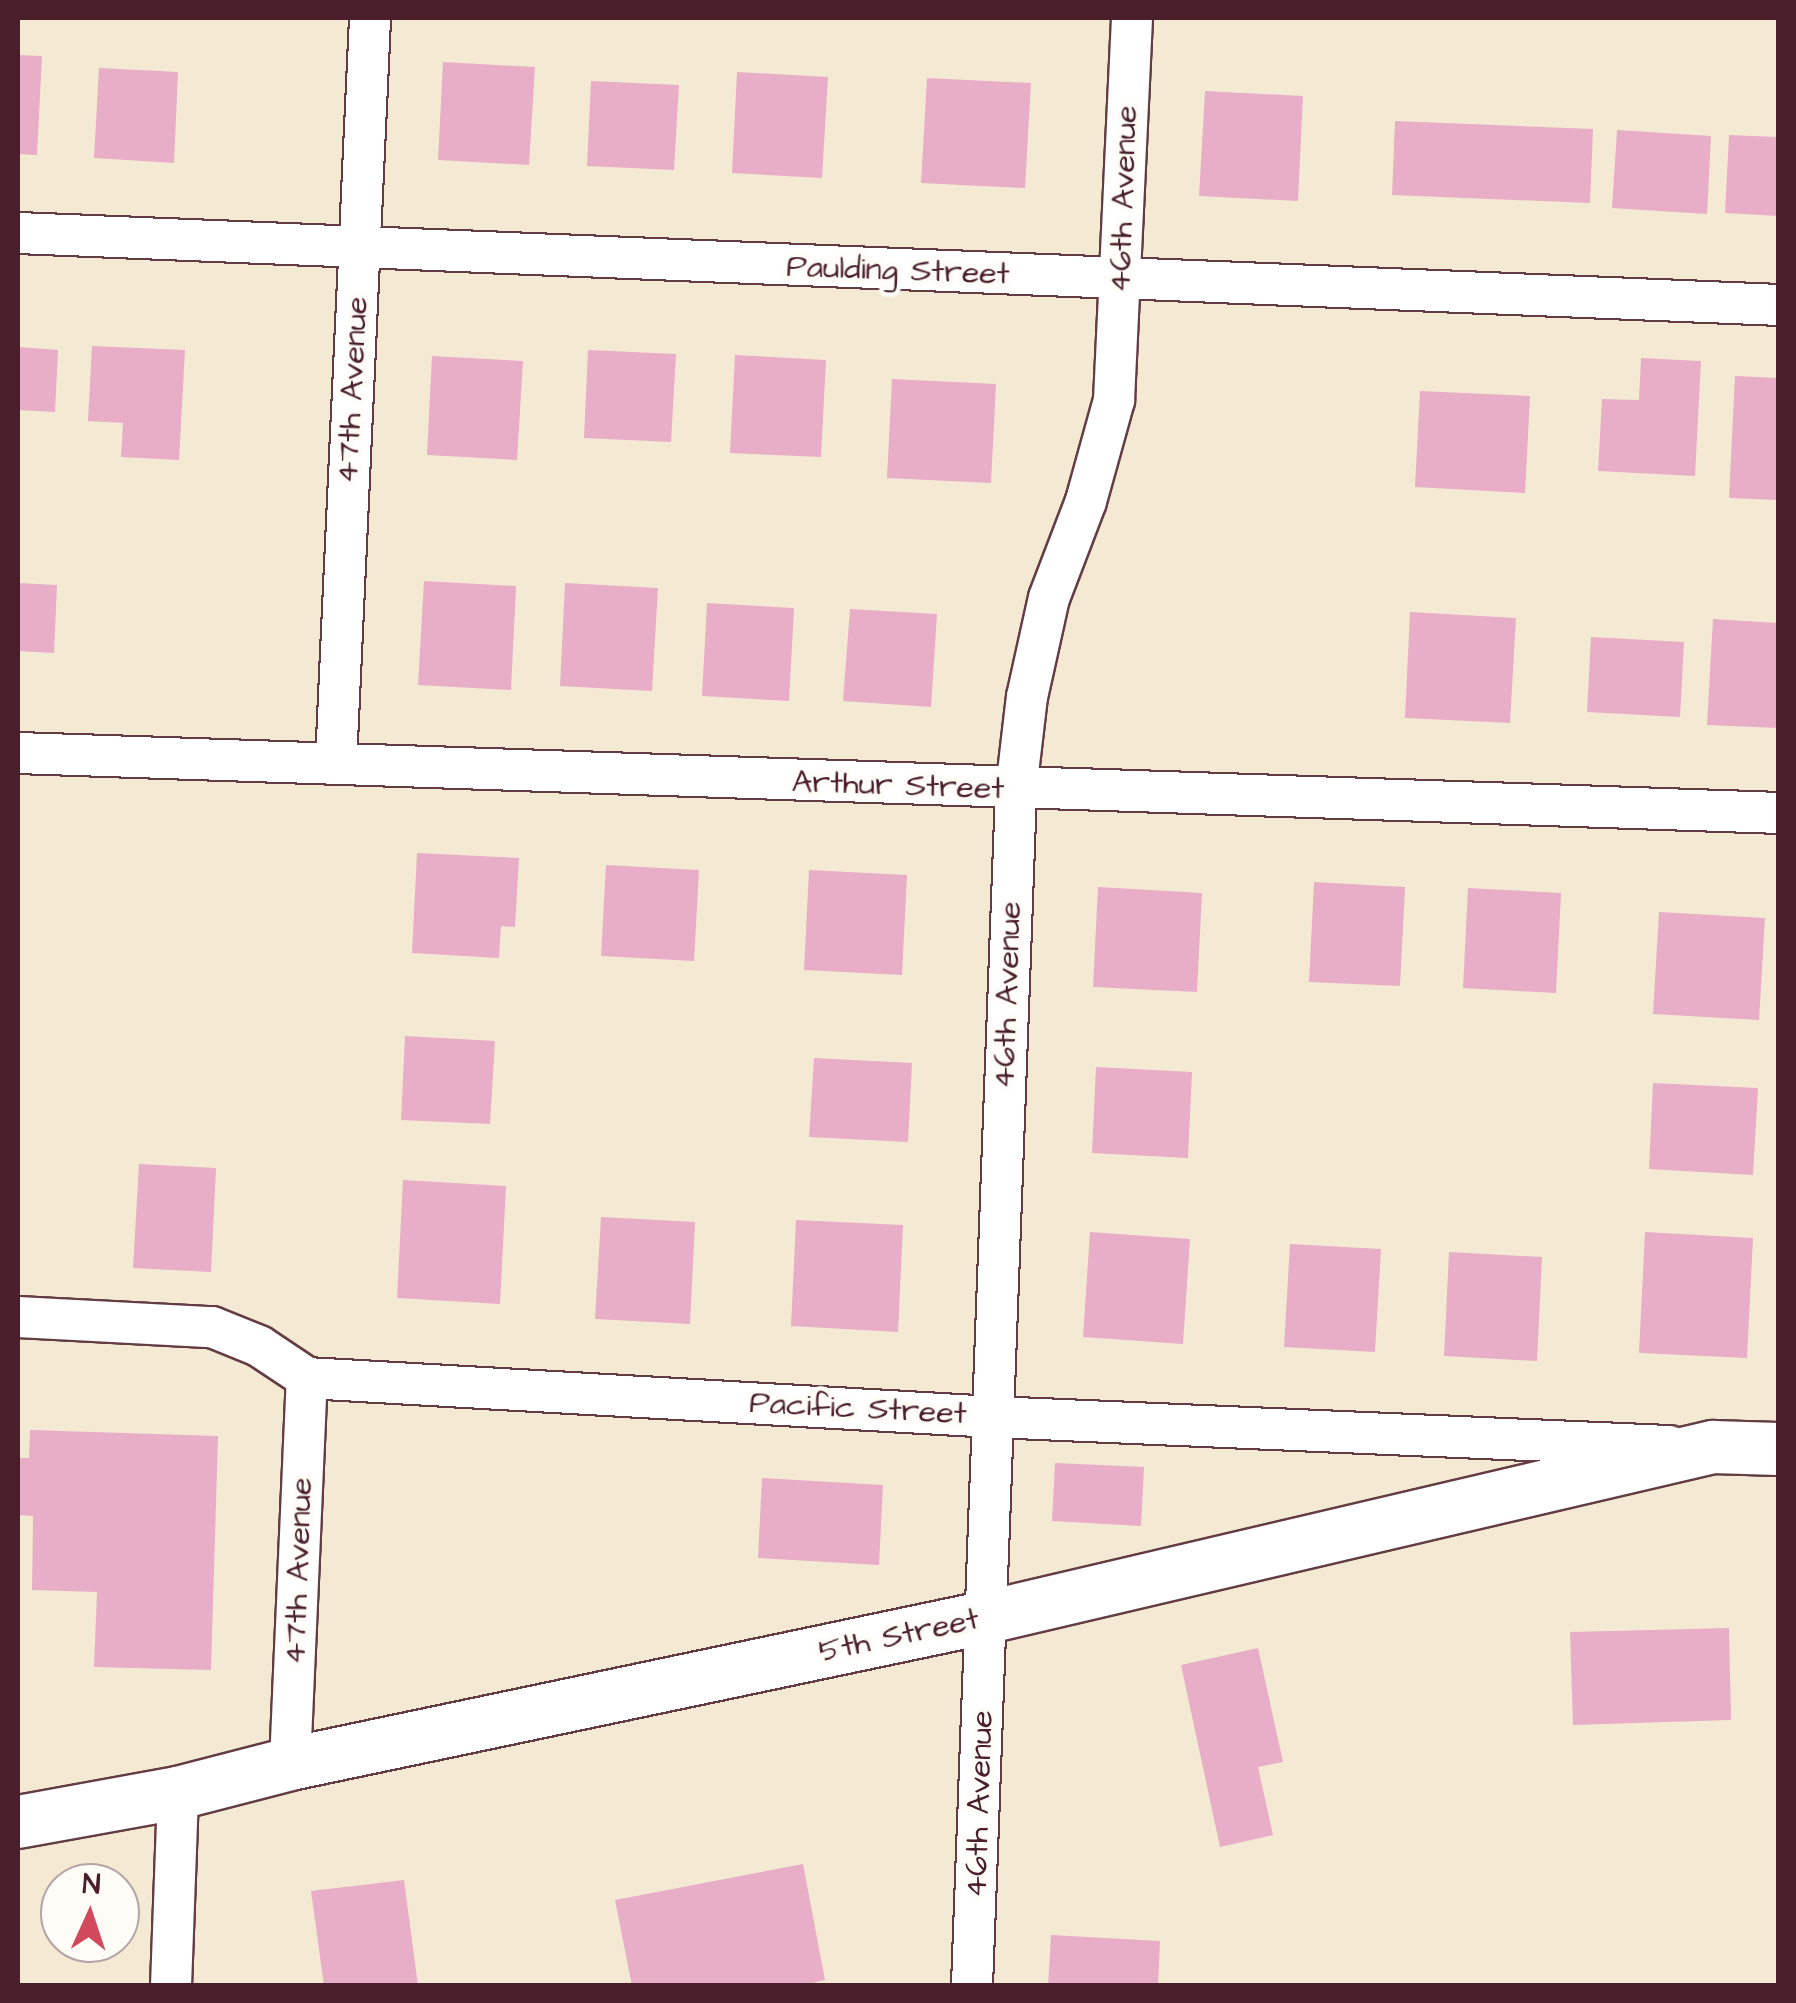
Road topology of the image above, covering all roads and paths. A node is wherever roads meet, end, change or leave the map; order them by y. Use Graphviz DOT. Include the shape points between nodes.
graph roads {
  1 [pos="370,18"];
  2 [pos="1132,18"];
  3 [pos="18,232"];
  4 [pos="359,250"];
  5 [pos="1122,279"];
  6 [pos="1778,305"];
  7 [pos="18,753"];
  8 [pos="336,762"];
  9 [pos="1016,790"];
  10 [pos="1778,814"];
  11 [pos="18,1317"];
  12 [pos="307,1378"];
  13 [pos="993,1417"];
  14 [pos="1712,1448"];
  15 [pos="1778,1449"];
  16 [pos="988,1617"];
  17 [pos="290,1764"];
  18 [pos="178,1793"];
  19 [pos="18,1822"];
  20 [pos="172,1986"];
  21 [pos="972,1986"];
  1 -- 4 [label="street, 47th Avenue"];
  2 -- 5 [label="street, 46th Avenue"];
  3 -- 4 [label="street, Paulding Street"];
  4 -- 5 [label="street, Paulding Street"];
  4 -- 8 [label="street, 47th Avenue"];
  5 -- 6 [label="street, Paulding Street"];
  5 -- 9 [label="street, 46th Avenue" via="1114,400 1086,502 1049,598"];
  7 -- 8 [label="street, Arthur Street"];
  8 -- 9 [label="street, Arthur Street"];
  9 -- 10 [label="street, Arthur Street"];
  9 -- 13 [label="street, 46th Avenue"];
  11 -- 12 [label="street" via="212,1327 259,1346"];
  12 -- 13 [label="street, Pacific Street"];
  12 -- 17 [label="street, 47th Avenue"];
  13 -- 14 [label="street, Pacific Street"];
  13 -- 16 [label="street, 46th Avenue"];
  14 -- 15 [label="street, 5th Street"];
  14 -- 16 [label="street, 5th Street"];
  16 -- 17 [label="street, 5th Street"];
  16 -- 21 [label="street, 46th Avenue"];
  17 -- 18 [label="street, 5th Street"];
  18 -- 19 [label="street, 5th Street"];
  18 -- 20 [label="street"];
}
